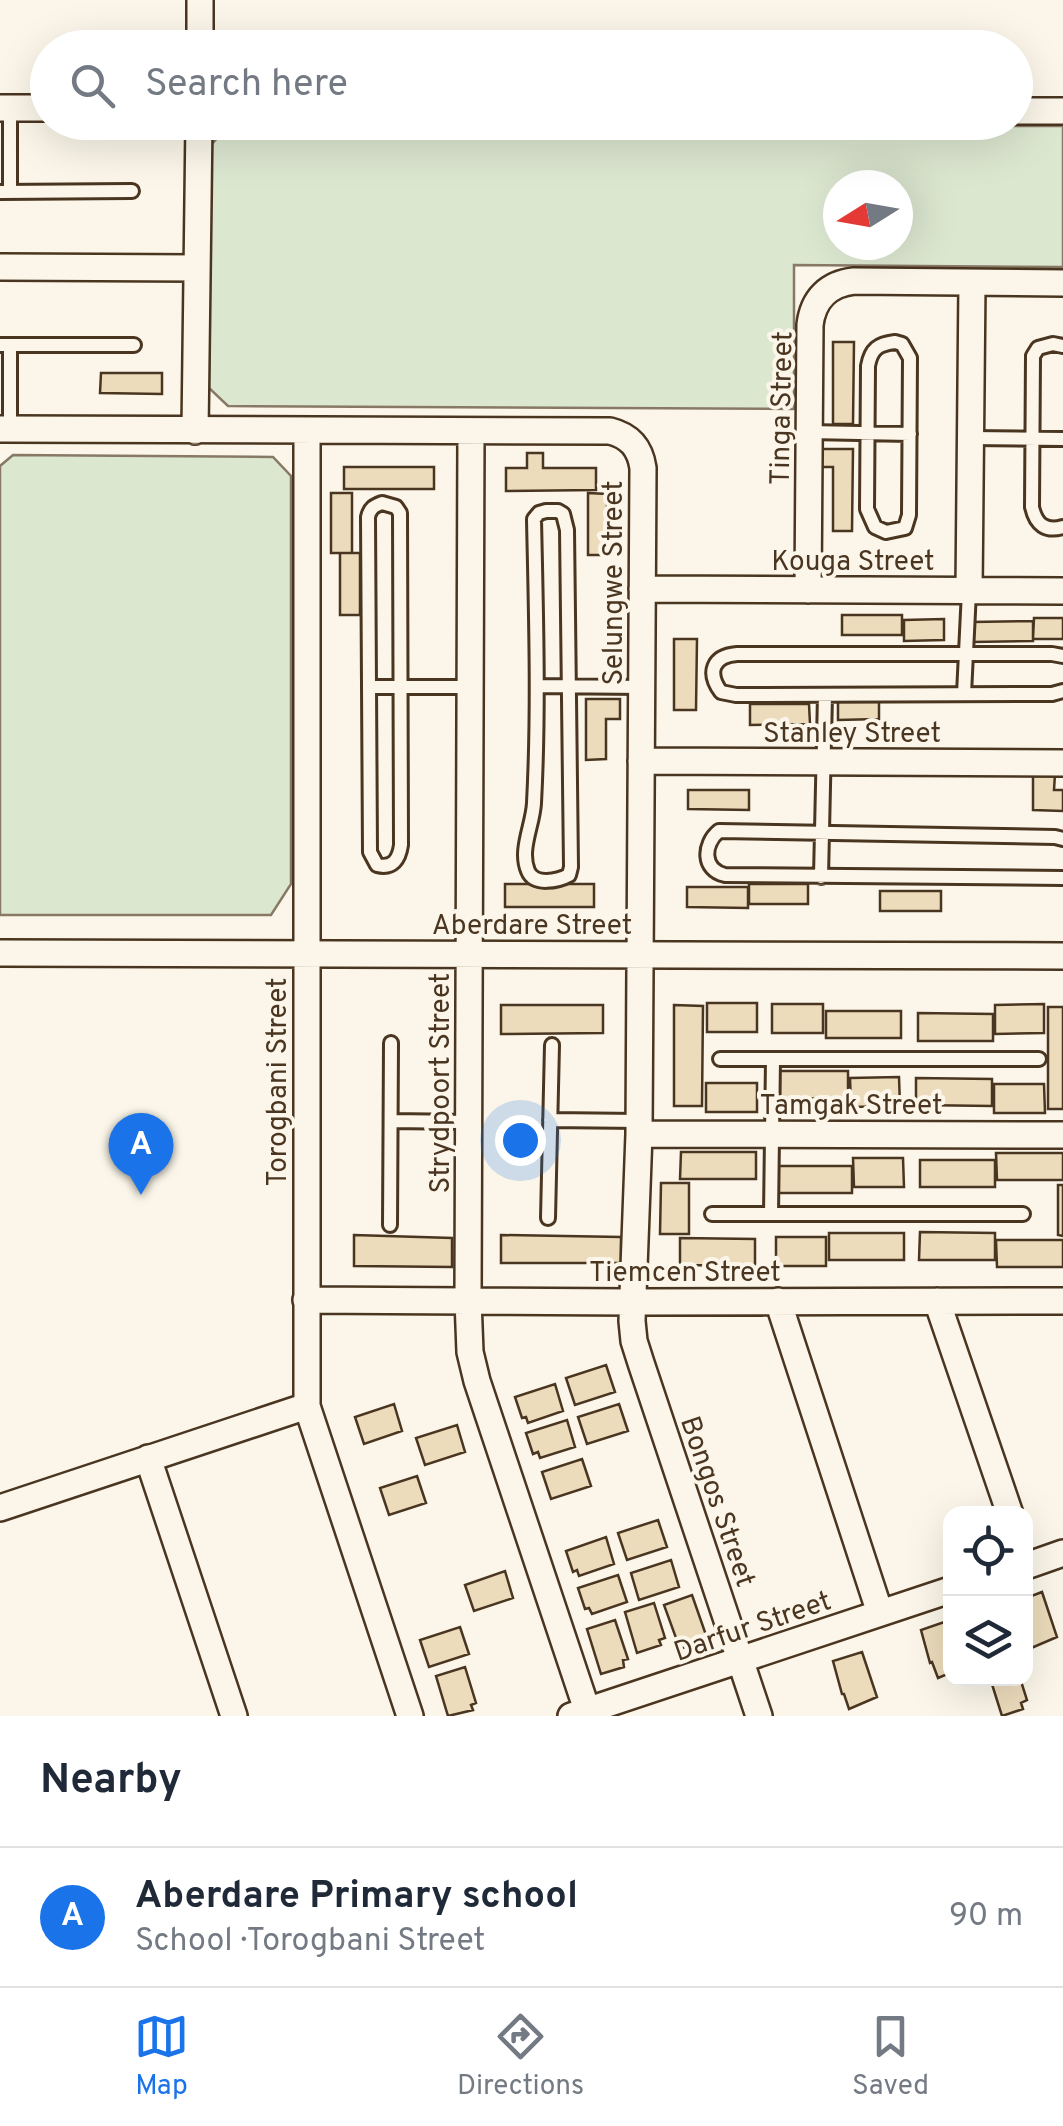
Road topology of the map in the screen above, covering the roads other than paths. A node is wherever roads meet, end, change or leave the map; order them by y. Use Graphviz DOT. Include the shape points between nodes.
graph roads {
  1 [pos="200,0"];
  2 [pos="200,30"];
  3 [pos="5,108"];
  4 [pos="1033,111"];
  5 [pos="1063,112"];
  6 [pos="199,140"];
  7 [pos="132,191"];
  8 [pos="5,192"];
  9 [pos="0,267"];
  10 [pos="197,268"];
  11 [pos="972,283"];
  12 [pos="1063,283"];
  13 [pos="5,345"];
  14 [pos="134,345"];
  15 [pos="1063,346"];
  16 [pos="5,429"];
  17 [pos="307,430"];
  18 [pos="194,431"];
  19 [pos="471,431"];
  20 [pos="809,432"];
  21 [pos="868,433"];
  22 [pos="910,434"];
  23 [pos="970,438"];
  24 [pos="1034,439"];
  25 [pos="1063,439"];
  26 [pos="1063,526"];
  27 [pos="642,589"];
  28 [pos="808,590"];
  29 [pos="969,591"];
  30 [pos="1063,591"];
  31 [pos="966,654"];
  32 [pos="1063,656"];
  33 [pos="538,686"];
  34 [pos="369,687"];
  35 [pos="402,687"];
  36 [pos="470,687"];
  37 [pos="570,687"];
  38 [pos="642,687"];
  39 [pos="1063,691"];
  40 [pos="964,694"];
  41 [pos="825,695"];
  42 [pos="642,762"];
  43 [pos="824,762"];
  44 [pos="1063,764"];
  45 [pos="822,832"];
  46 [pos="1063,839"];
  47 [pos="821,877"];
  48 [pos="1063,878"];
  49 [pos="0,952"];
  50 [pos="306,954"];
  51 [pos="470,954"];
  52 [pos="641,955"];
  53 [pos="1063,956"];
  54 [pos="391,1043"];
  55 [pos="552,1045"];
  56 [pos="720,1059"];
  57 [pos="773,1059"];
  58 [pos="1039,1059"];
  59 [pos="550,1120"];
  60 [pos="390,1122"];
  61 [pos="469,1122"];
  62 [pos="639,1127"];
  63 [pos="772,1134"];
  64 [pos="1063,1135"];
  65 [pos="712,1214"];
  66 [pos="771,1214"];
  67 [pos="1023,1214"];
  68 [pos="548,1218"];
  69 [pos="390,1225"];
  70 [pos="306,1300"];
  71 [pos="468,1300"];
  72 [pos="778,1301"];
  73 [pos="938,1301"];
  74 [pos="1063,1301"];
  75 [pos="632,1302"];
  76 [pos="307,1406"];
  77 [pos="148,1458"];
  78 [pos="1007,1506"];
  79 [pos="0,1508"];
  80 [pos="1063,1553"];
  81 [pos="1033,1562"];
  82 [pos="943,1592"];
  83 [pos="880,1613"];
  84 [pos="741,1660"];
  85 [pos="582,1714"];
  86 [pos="234,1716"];
  87 [pos="410,1716"];
  88 [pos="759,1716"];
  1 -- 2 [label="street"];
  3 -- 8 [label="lane"];
  4 -- 5 [label="street"];
  6 -- 10 [label="street"];
  7 -- 8 [label="lane"];
  9 -- 10 [label="street"];
  10 -- 18 [label="street"];
  11 -- 12 [label="street, Tinga Street"];
  11 -- 20 [label="street, Tinga Street" via="854,281 824,292 812,312"];
  11 -- 23 [label="street"];
  13 -- 14 [label="lane"];
  13 -- 16 [label="lane"];
  15 -- 24 [label="lane" via="1034,351"];
  16 -- 18 [label="street, Selungwe Street"];
  17 -- 18 [label="street, Selungwe Street"];
  17 -- 19 [label="street, Selungwe Street"];
  17 -- 50 [label="street, Torogbani Street"];
  19 -- 27 [label="street, Selungwe Street" via="610,431 630,440 643,468"];
  19 -- 36 [label="street, Strydpoort Street"];
  20 -- 21 [label="lane"];
  20 -- 28 [label="street, Tinga Street"];
  21 -- 22 [label="lane"];
  21 -- 22 [label="lane" via="870,355 895,342 910,358"];
  21 -- 22 [label="lane" via="867,509 875,528 886,532 908,523"];
  23 -- 24 [label="lane"];
  23 -- 29 [label="street"];
  24 -- 25 [label="lane"];
  24 -- 26 [label="lane" via="1034,515 1043,527"];
  27 -- 28 [label="street, Kouga Street"];
  27 -- 38 [label="street, Selungwe Street"];
  28 -- 29 [label="street, Kouga Street"];
  29 -- 30 [label="street, Kouga Street"];
  29 -- 31 [label="lane"];
  31 -- 32 [label="lane"];
  31 -- 40 [label="lane"];
  31 -- 41 [label="lane" via="737,654 716,663 716,685 727,694"];
  33 -- 37 [label="lane"];
  33 -- 37 [label="lane" via="534,519 546,511 566,520"];
  33 -- 37 [label="lane" via="526,860 538,880 564,878 571,867"];
  34 -- 35 [label="lane"];
  34 -- 35 [label="lane" via="370,852 384,867 395,863 401,846"];
  34 -- 35 [label="lane" via="368,516 382,503 400,513"];
  35 -- 36 [label="lane"];
  36 -- 51 [label="street, Strydpoort Street"];
  37 -- 38 [label="lane"];
  38 -- 42 [label="street, Selungwe Street"];
  39 -- 40 [label="lane"];
  40 -- 41 [label="lane"];
  41 -- 43 [label="lane"];
  42 -- 43 [label="street, Stanley Street"];
  42 -- 52 [label="street, Selungwe Street"];
  43 -- 44 [label="street, Stanley Street"];
  43 -- 45 [label="lane"];
  45 -- 46 [label="lane"];
  45 -- 47 [label="lane"];
  45 -- 47 [label="lane" via="719,831 708,858 725,875"];
  47 -- 48 [label="lane"];
  49 -- 50 [label="street, Aberdare Street"];
  50 -- 51 [label="street, Aberdare Street"];
  50 -- 70 [label="street, Torogbani Street"];
  51 -- 52 [label="street, Aberdare Street"];
  51 -- 61 [label="street, Strydpoort Street"];
  52 -- 53 [label="street, Aberdare Street"];
  52 -- 62 [label="street, Selungwe Street"];
  54 -- 60 [label="lane"];
  55 -- 59 [label="lane"];
  56 -- 57 [label="lane"];
  57 -- 58 [label="lane"];
  57 -- 63 [label="lane"];
  59 -- 62 [label="lane"];
  59 -- 68 [label="lane"];
  60 -- 61 [label="lane"];
  60 -- 69 [label="lane"];
  61 -- 71 [label="street, Strydpoort Street"];
  62 -- 63 [label="street, Tamgak Street"];
  62 -- 75 [label="street, Selungwe Street"];
  63 -- 64 [label="street, Tamgak Street"];
  63 -- 66 [label="lane"];
  65 -- 66 [label="lane"];
  66 -- 67 [label="lane"];
  70 -- 71 [label="street, Tiemcen Street"];
  70 -- 76 [label="street, Torogbani Street"];
  71 -- 75 [label="street, Tiemcen Street"];
  71 -- 85 [label="street, Strydpoort Street" via="477,1382"];
  72 -- 73 [label="street, Tiemcen Street"];
  72 -- 75 [label="street, Tiemcen Street"];
  72 -- 83 [label="street"];
  73 -- 74 [label="street, Tiemcen Street"];
  73 -- 78 [label="street"];
  75 -- 84 [label="street, Bongos Street" via="634,1342"];
  76 -- 77 [label="street"];
  76 -- 87 [label="street, Torogbani Street"];
  77 -- 79 [label="street"];
  77 -- 86 [label="street"];
  80 -- 81 [label="street"];
  82 -- 83 [label="street, Darfur Street"];
  83 -- 84 [label="street, Darfur Street"];
  84 -- 85 [label="street, Darfur Street"];
  84 -- 88 [label="street, Bongos Street"];
}
